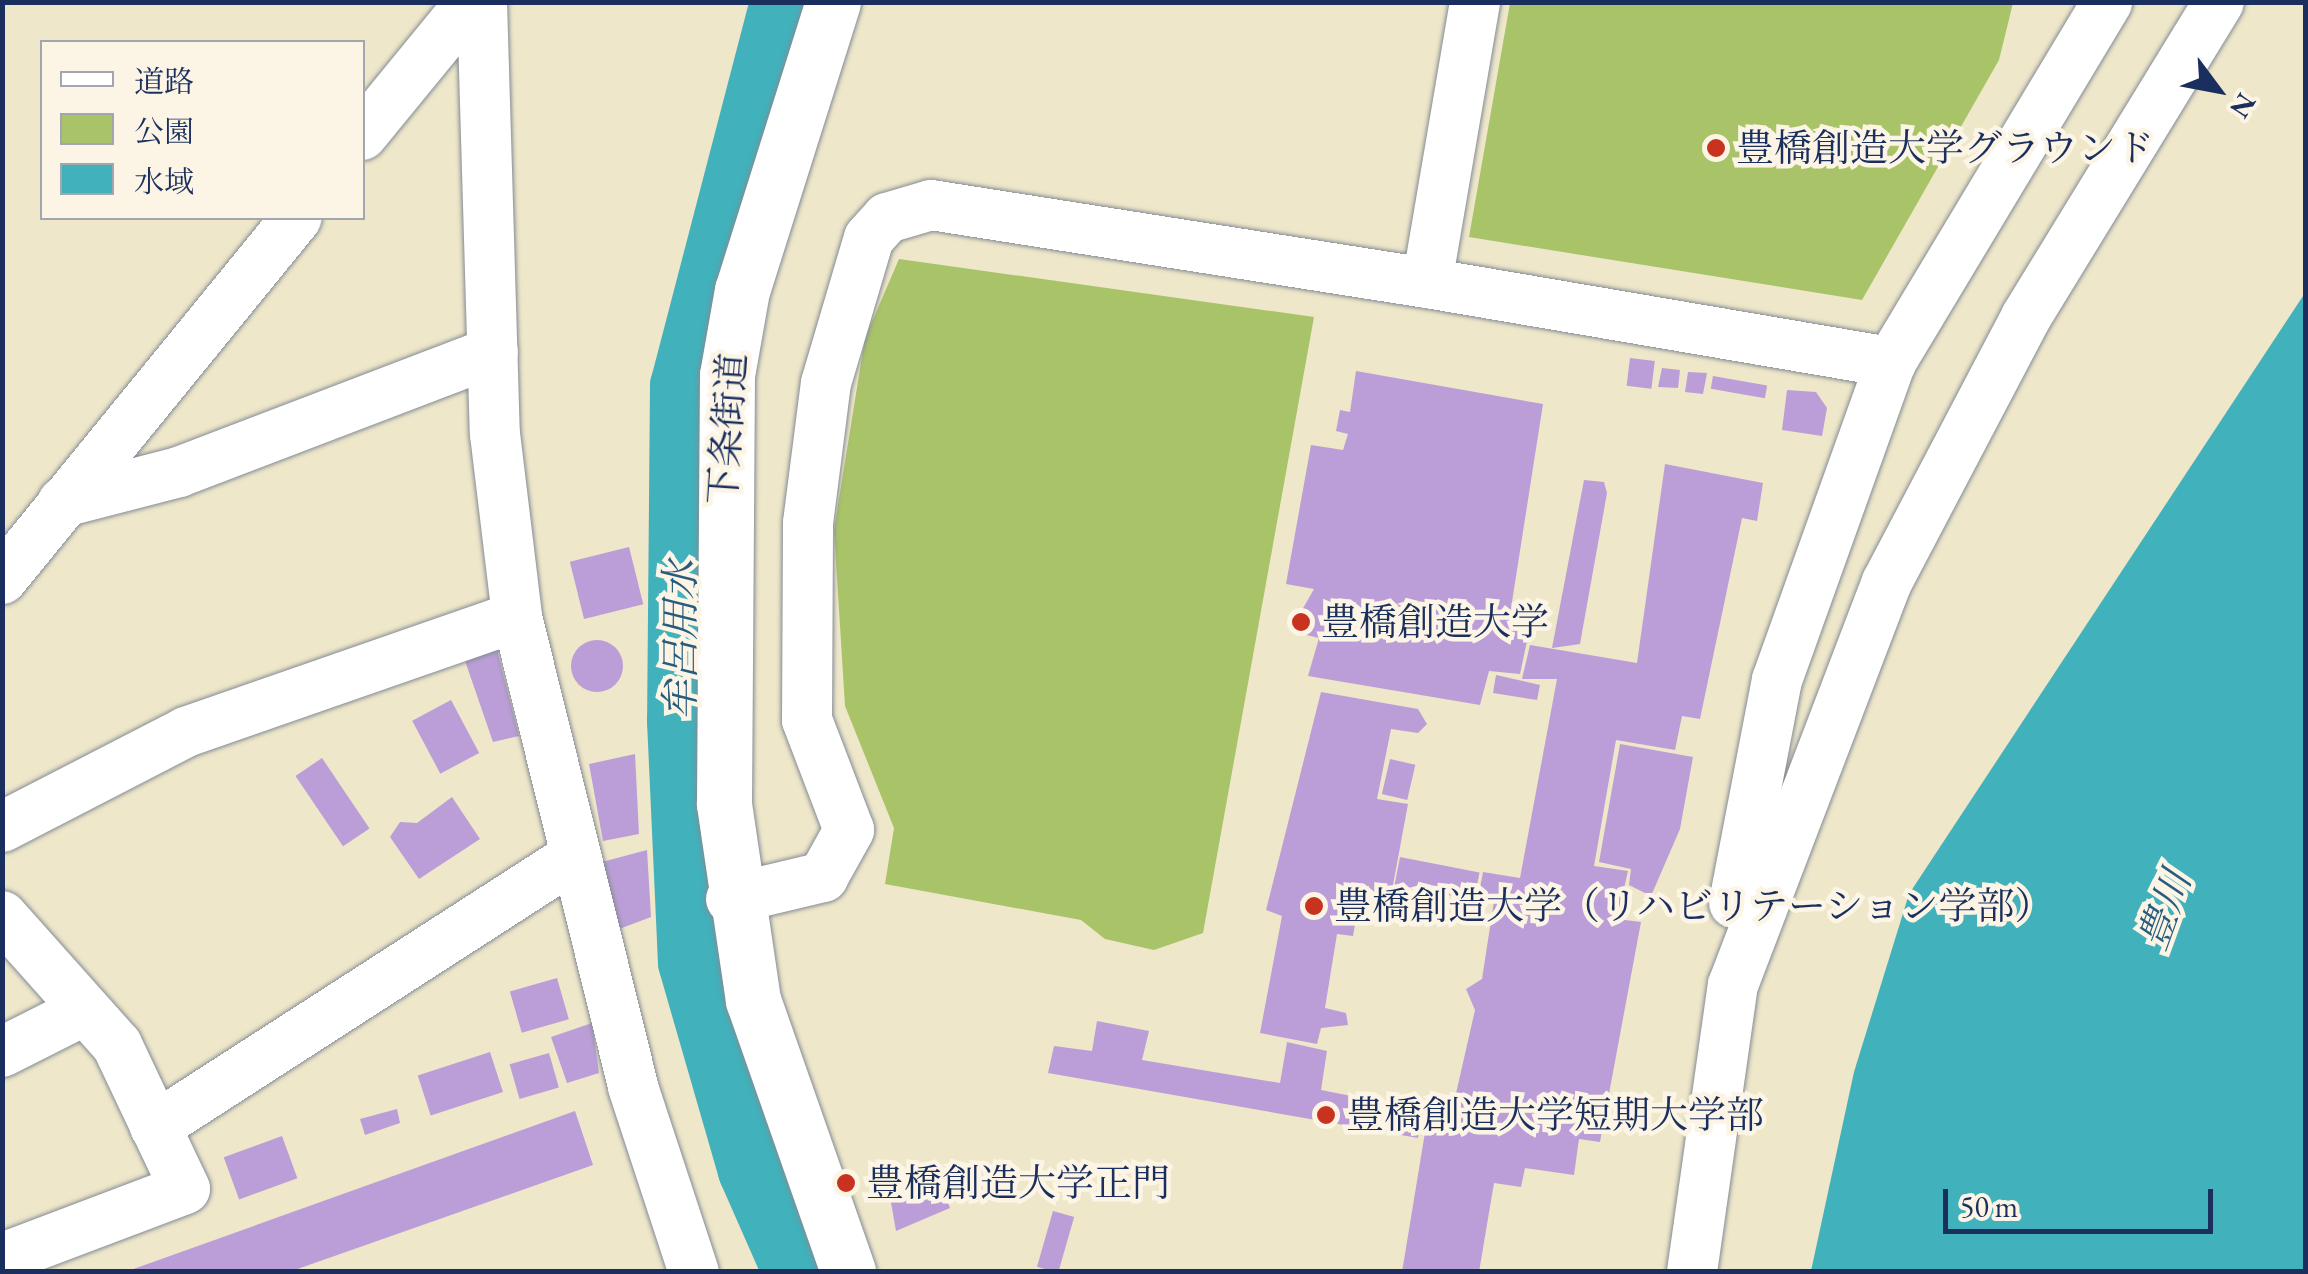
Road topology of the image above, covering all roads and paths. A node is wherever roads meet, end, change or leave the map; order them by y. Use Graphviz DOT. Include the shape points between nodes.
graph roads {
  1 [pos="471,2"];
  2 [pos="482,2"];
  3 [pos="833,2"];
  4 [pos="1475,2"];
  5 [pos="2107,2"];
  6 [pos="2219,2"];
  7 [pos="365,131"];
  8 [pos="294,220"];
  9 [pos="1426,283"];
  10 [pos="493,352"];
  11 [pos="1891,362"];
  12 [pos="63,502"];
  13 [pos="2,579"];
  14 [pos="517,618"];
  15 [pos="2,827"];
  16 [pos="575,856"];
  17 [pos="732,900"];
  18 [pos="2,916"];
  19 [pos="1733,985"];
  20 [pos="83,1011"];
  21 [pos="2,1052"];
  22 [pos="155,1126"];
  23 [pos="2,1258"];
  24 [pos="694,1272"];
  25 [pos="848,1272"];
  26 [pos="1692,1272"];
  1 -- 7 [label="street"];
  2 -- 10 [label="street"];
  3 -- 17 [label="main road, 下条街道" via="742,290 727,375 721,526"];
  4 -- 9 [label="street"];
  5 -- 11 [label="street"];
  6 -- 19 [label="street" via="2036,301 1888,582"];
  8 -- 12 [label="street"];
  9 -- 11 [label="street"];
  9 -- 17 [label="street" via="931,205 886,218 846,300 808,523 807,720 849,830 824,877"];
  10 -- 12 [label="street" via="179,472"];
  10 -- 14 [label="street"];
  11 -- 19 [label="street" via="1777,680 1724,959"];
  12 -- 13 [label="street"];
  14 -- 15 [label="street" via="186,732"];
  14 -- 16 [label="street"];
  16 -- 22 [label="street"];
  16 -- 24 [label="street" via="633,1087"];
  17 -- 25 [label="main road, 下条街道" via="766,1045"];
  18 -- 20 [label="street"];
  19 -- 26 [label="street"];
  20 -- 21 [label="street"];
  20 -- 22 [label="street" via="116,1046"];
  22 -- 23 [label="street" via="185,1188"];
}
